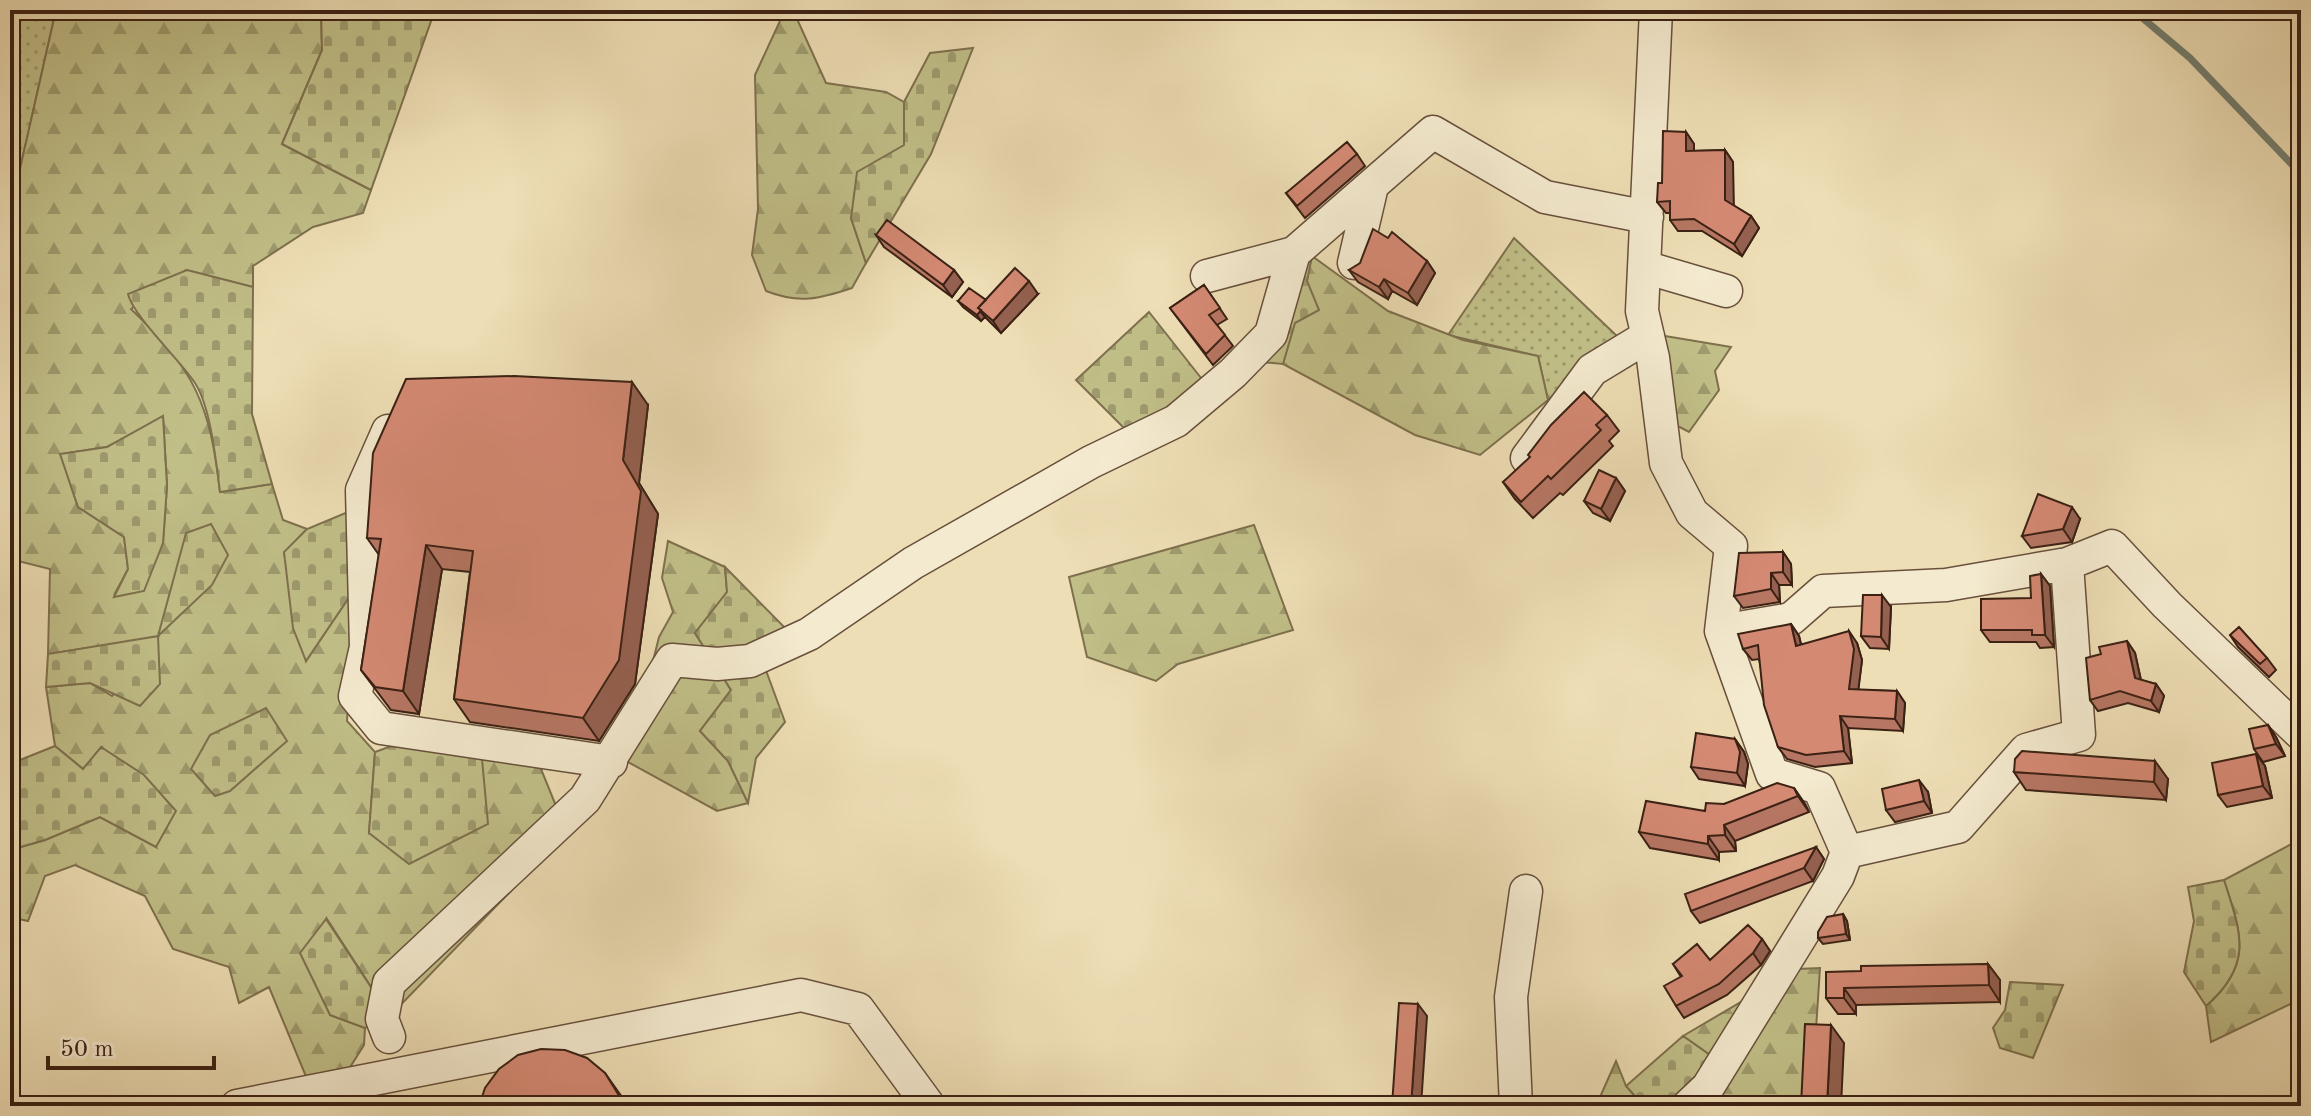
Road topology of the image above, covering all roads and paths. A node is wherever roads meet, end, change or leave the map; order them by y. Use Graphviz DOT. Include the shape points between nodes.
graph roads {
  1 [pos="1656,10"];
  2 [pos="1372,186"];
  3 [pos="1647,217"];
  4 [pos="1294,253"];
  5 [pos="1354,263"];
  6 [pos="1644,267"];
  7 [pos="1207,276"];
  8 [pos="1726,291"];
  9 [pos="1648,336"];
  10 [pos="398,410"];
  11 [pos="1527,458"];
  12 [pos="2067,564"];
  13 [pos="1721,631"];
  14 [pos="2301,734"];
  15 [pos="611,762"];
  16 [pos="1847,852"];
  17 [pos="1526,891"];
  18 [pos="389,1037"];
  19 [pos="237,1106"];
  20 [pos="929,1106"];
  21 [pos="1516,1106"];
  22 [pos="1688,1106"];
  1 -- 3 [label="street"];
  2 -- 3 [label="street" via="1433,132 1545,197"];
  2 -- 4 [label="street"];
  2 -- 5 [label="street"];
  3 -- 6 [label="street"];
  4 -- 7 [label="street"];
  4 -- 15 [label="street" via="1271,334 1176,421 1091,462 926,555 809,634 750,661 672,660"];
  6 -- 8 [label="street"];
  6 -- 9 [label="street" via="1642,311"];
  9 -- 11 [label="street" via="1592,370"];
  9 -- 13 [label="street" via="1666,463 1692,513 1731,546"];
  10 -- 15 [label="street" via="362,490 366,647 355,696 381,728"];
  12 -- 13 [label="street" via="1946,585 1823,591 1791,619"];
  12 -- 14 [label="street" via="2112,546"];
  12 -- 16 [label="street" via="2079,735 2026,750 1958,827"];
  13 -- 16 [label="street" via="1772,774 1819,788"];
  15 -- 18 [label="street" via="585,799 389,983 382,1019"];
  16 -- 22 [label="street" via="1838,876 1716,1074"];
  17 -- 21 [label="street" via="1511,997"];
  19 -- 20 [label="street" via="801,995 858,1009"];
}
